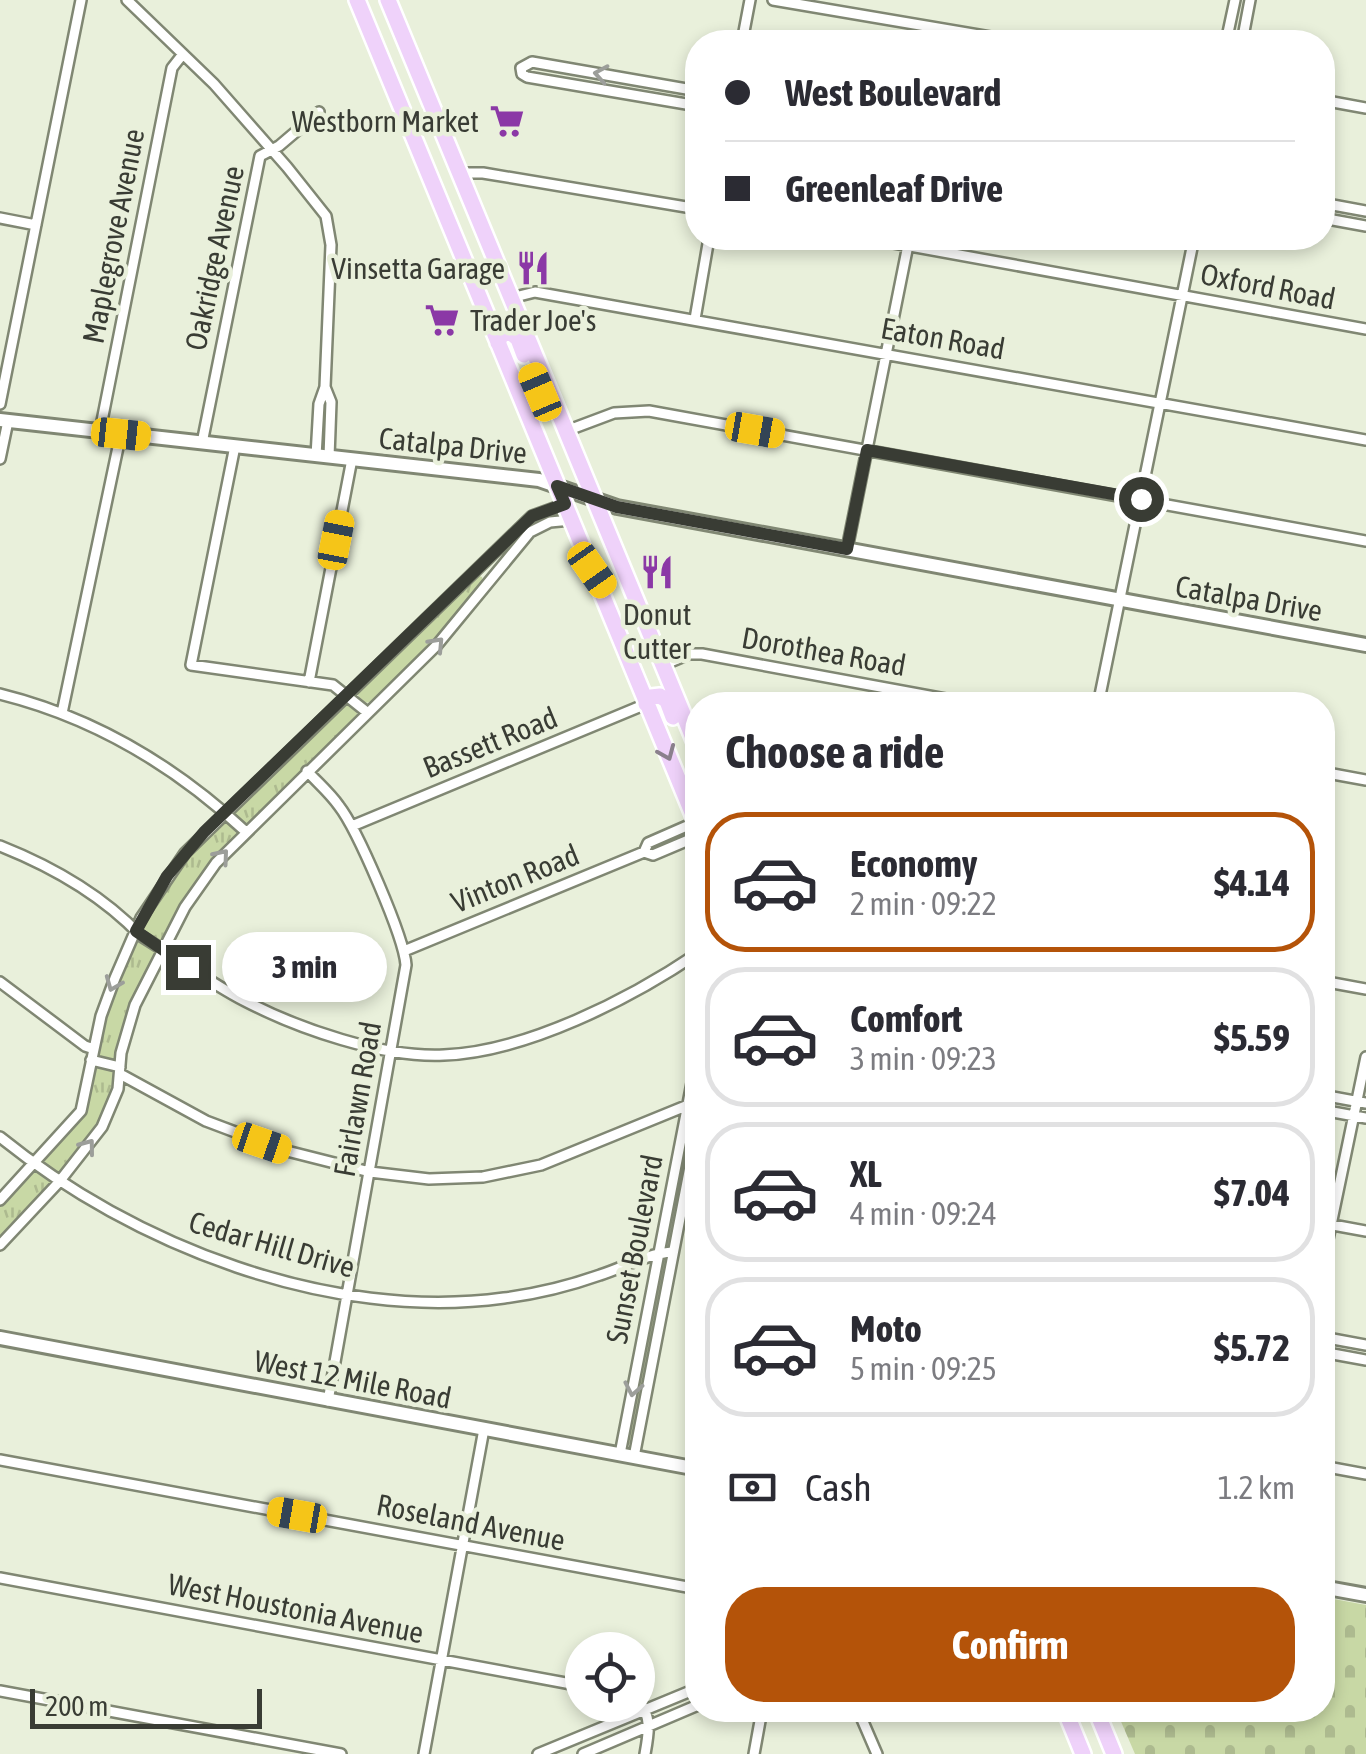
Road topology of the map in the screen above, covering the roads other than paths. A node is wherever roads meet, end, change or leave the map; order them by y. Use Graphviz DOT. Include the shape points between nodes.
graph roads {
  1 [pos="81,0"];
  2 [pos="128,0"];
  3 [pos="359,0"];
  4 [pos="378,0"];
  5 [pos="388,0"];
  6 [pos="750,0"];
  7 [pos="772,0"];
  8 [pos="1235,0"];
  9 [pos="1250,0"];
  10 [pos="744,30"];
  11 [pos="949,30"];
  12 [pos="1229,30"];
  13 [pos="1244,30"];
  14 [pos="183,54"];
  15 [pos="420,76"];
  16 [pos="685,89"];
  17 [pos="1335,102"];
  18 [pos="685,104"];
  19 [pos="1366,108"];
  20 [pos="319,112"];
  21 [pos="415,141"];
  22 [pos="271,149"];
  23 [pos="460,174"];
  24 [pos="440,203"];
  25 [pos="1335,205"];
  26 [pos="685,207"];
  27 [pos="1366,211"];
  28 [pos="0,218"];
  29 [pos="1335,220"];
  30 [pos="36,225"];
  31 [pos="1366,226"];
  32 [pos="482,227"];
  33 [pos="707,250"];
  34 [pos="907,250"];
  35 [pos="935,250"];
  36 [pos="1191,250"];
  37 [pos="1182,295"];
  38 [pos="511,298"];
  39 [pos="696,319"];
  40 [pos="1366,330"];
  41 [pos="498,343"];
  42 [pos="886,353"];
  43 [pos="1160,402"];
  44 [pos="0,404"];
  45 [pos="4,420"];
  46 [pos="100,431"];
  47 [pos="566,431"];
  48 [pos="121,434"];
  49 [pos="1366,440"];
  50 [pos="202,443"];
  51 [pos="236,446"];
  52 [pos="867,450"];
  53 [pos="323,456"];
  54 [pos="0,459"];
  55 [pos="352,460"];
  56 [pos="557,486"];
  57 [pos="1141,499"];
  58 [pos="595,500"];
  59 [pos="565,504"];
  60 [pos="571,520"];
  61 [pos="1366,541"];
  62 [pos="847,549"];
  63 [pos="480,566"];
  64 [pos="592,570"];
  65 [pos="493,577"];
  66 [pos="1120,599"];
  67 [pos="1366,645"];
  68 [pos="662,665"];
  69 [pos="309,682"];
  70 [pos="908,692"];
  71 [pos="1101,692"];
  72 [pos="0,694"];
  73 [pos="347,694"];
  74 [pos="646,704"];
  75 [pos="62,713"];
  76 [pos="368,713"];
  77 [pos="685,719"];
  78 [pos="685,744"];
  79 [pos="307,771"];
  80 [pos="1335,774"];
  81 [pos="1366,780"];
  82 [pos="685,799"];
  83 [pos="225,812"];
  84 [pos="352,826"];
  85 [pos="245,831"];
  86 [pos="685,832"];
  87 [pos="0,846"];
  88 [pos="136,931"];
  89 [pos="162,949"];
  90 [pos="404,951"];
  91 [pos="685,961"];
  92 [pos="0,982"];
  93 [pos="1335,983"];
  94 [pos="1366,989"];
  95 [pos="94,1049"];
  96 [pos="392,1050"];
  97 [pos="1366,1058"];
  98 [pos="91,1060"];
  99 [pos="120,1071"];
  100 [pos="1335,1097"];
  101 [pos="1361,1102"];
  102 [pos="685,1106"];
  103 [pos="1335,1112"];
  104 [pos="1354,1116"];
  105 [pos="1366,1118"];
  106 [pos="0,1137"];
  107 [pos="685,1138"];
  108 [pos="36,1163"];
  109 [pos="370,1172"];
  110 [pos="59,1182"];
  111 [pos="685,1188"];
  112 [pos="1335,1192"];
  113 [pos="0,1200"];
  114 [pos="1335,1226"];
  115 [pos="1366,1232"];
  116 [pos="0,1245"];
  117 [pos="672,1252"];
  118 [pos="659,1253"];
  119 [pos="347,1294"];
  120 [pos="0,1338"];
  121 [pos="1335,1340"];
  122 [pos="1366,1346"];
  123 [pos="1335,1354"];
  124 [pos="1366,1360"];
  125 [pos="328,1400"];
  126 [pos="484,1429"];
  127 [pos="627,1456"];
  128 [pos="0,1460"];
  129 [pos="685,1466"];
  130 [pos="1335,1468"];
  131 [pos="1366,1474"];
  132 [pos="463,1546"];
  133 [pos="0,1578"];
  134 [pos="685,1587"];
  135 [pos="1335,1589"];
  136 [pos="1366,1595"];
  137 [pos="442,1661"];
  138 [pos="565,1683"];
  139 [pos="0,1691"];
  140 [pos="685,1694"];
  141 [pos="655,1706"];
  142 [pos="685,1711"];
  143 [pos="617,1722"];
  144 [pos="649,1722"];
  145 [pos="760,1722"];
  146 [pos="863,1722"];
  147 [pos="1070,1722"];
  148 [pos="1099,1722"];
  149 [pos="650,1726"];
  150 [pos="341,1754"];
  151 [pos="424,1754"];
  152 [pos="538,1754"];
  153 [pos="582,1754"];
  154 [pos="645,1754"];
  155 [pos="754,1754"];
  156 [pos="876,1754"];
  157 [pos="1083,1754"];
  158 [pos="1114,1754"];
  1 -- 30 [label="street"];
  2 -- 14 [label="street"];
  3 -- 15 [label="main road" via="372,14 403,89 414,94"];
  3 -- 21 [label="main road"];
  4 -- 15 [label="main road" via="395,43"];
  5 -- 15 [label="main road"];
  6 -- 10 [label="street"];
  7 -- 11 [label="street"];
  8 -- 12 [label="street"];
  9 -- 13 [label="street"];
  14 -- 22 [label="street"];
  14 -- 46 [label="street, Maplegrove Avenue" via="172,68"];
  15 -- 23 [label="main road"];
  16 -- 18 [label="street, one-way" via="532,62 521,68 527,77"];
  17 -- 19 [label="street"];
  20 -- 22 [label="street, Oakridge Avenue"];
  21 -- 24 [label="main road"];
  21 -- 32 [label="main road" via="424,132 434,136 464,212"];
  22 -- 50 [label="street, Oakridge Avenue" via="256,169"];
  22 -- 53 [label="street" via="330,229 319,404"];
  23 -- 26 [label="street" via="483,172"];
  23 -- 32 [label="main road"];
  24 -- 38 [label="main road" via="456,218 491,301"];
  24 -- 41 [label="main road"];
  25 -- 27 [label="street"];
  28 -- 30 [label="street"];
  29 -- 31 [label="street"];
  30 -- 44 [label="street"];
  32 -- 38 [label="main road"];
  33 -- 39 [label="street"];
  34 -- 42 [label="street"];
  35 -- 37 [label="street, Oxford Road"];
  36 -- 37 [label="street"];
  37 -- 40 [label="street, Oxford Road"];
  37 -- 43 [label="street"];
  38 -- 39 [label="street, Eaton Road" via="535,292"];
  38 -- 47 [label="main road"];
  39 -- 42 [label="street, Eaton Road"];
  41 -- 47 [label="main road" via="502,334 514,335 551,418"];
  41 -- 56 [label="main road"];
  42 -- 43 [label="street, Eaton Road"];
  42 -- 52 [label="street"];
  43 -- 49 [label="street, Eaton Road"];
  43 -- 57 [label="street"];
  45 -- 46 [label="street, Catalpa Drive"];
  45 -- 54 [label="street"];
  46 -- 48 [label="street, Catalpa Drive"];
  47 -- 52 [label="street" via="638,410"];
  47 -- 58 [label="main road"];
  48 -- 50 [label="street, Catalpa Drive"];
  48 -- 75 [label="street"];
  50 -- 51 [label="street, Catalpa Drive"];
  51 -- 53 [label="street, Catalpa Drive"];
  51 -- 69 [label="street" via="191,664"];
  52 -- 57 [label="street"];
  52 -- 62 [label="street"];
  53 -- 55 [label="street, Catalpa Drive"];
  55 -- 56 [label="street, Catalpa Drive"];
  55 -- 69 [label="street"];
  56 -- 58 [label="street, Catalpa Drive"];
  56 -- 59 [label="main road"];
  57 -- 61 [label="street"];
  57 -- 66 [label="street"];
  58 -- 62 [label="street, Catalpa Drive"];
  58 -- 68 [label="main road"];
  59 -- 60 [label="main road"];
  59 -- 63 [label="street" via="532,516"];
  60 -- 64 [label="main road"];
  60 -- 65 [label="street" via="530,532"];
  62 -- 66 [label="street, Catalpa Drive"];
  63 -- 65 [label="street"];
  63 -- 73 [label="street"];
  64 -- 68 [label="main road" via="643,670 652,675"];
  64 -- 74 [label="main road"];
  76 -- 65 [label="street, one-way"];
  66 -- 67 [label="street, Catalpa Drive"];
  66 -- 71 [label="street"];
  68 -- 70 [label="street, Dorothea Road" via="702,654"];
  68 -- 77 [label="main road"];
  69 -- 73 [label="street"];
  72 -- 75 [label="street"];
  73 -- 76 [label="street"];
  73 -- 83 [label="street"];
  74 -- 78 [label="main road" via="651,697 664,698"];
  74 -- 82 [label="main road, one-way"];
  74 -- 84 [label="street, Bassett Road"];
  75 -- 83 [label="street" via="151,758"];
  76 -- 79 [label="street"];
  79 -- 84 [label="street, Fairlawn Road"];
  79 -- 85 [label="street"];
  80 -- 81 [label="street"];
  83 -- 85 [label="street"];
  83 -- 88 [label="street" via="167,876"];
  84 -- 90 [label="street, Fairlawn Road"];
  89 -- 85 [label="street, one-way" via="195,892"];
  86 -- 90 [label="street, Vinton Road"];
  87 -- 88 [label="street" via="74,882"];
  88 -- 89 [label="street"];
  88 -- 95 [label="street, one-way"];
  89 -- 96 [label="street" via="282,1018"];
  89 -- 99 [label="street" via="135,1006"];
  90 -- 96 [label="street, Fairlawn Road"];
  91 -- 96 [label="street" via="631,995 512,1044 446,1055"];
  92 -- 95 [label="street"];
  93 -- 94 [label="street"];
  95 -- 98 [label="street"];
  96 -- 109 [label="street, Fairlawn Road"];
  97 -- 101 [label="street"];
  98 -- 99 [label="street"];
  98 -- 108 [label="street" via="80,1111"];
  99 -- 109 [label="street" via="242,1136"];
  110 -- 99 [label="street, one-way" via="102,1127"];
  100 -- 101 [label="street"];
  101 -- 104 [label="street"];
  102 -- 109 [label="street" via="568,1156 511,1172 447,1179"];
  103 -- 104 [label="street"];
  104 -- 105 [label="street"];
  104 -- 112 [label="street"];
  106 -- 108 [label="street, Cedar Hill Drive"];
  107 -- 118 [label="street, Sunset Boulevard"];
  108 -- 110 [label="street, Cedar Hill Drive"];
  108 -- 113 [label="street"];
  109 -- 119 [label="street, Fairlawn Road"];
  110 -- 116 [label="street"];
  110 -- 119 [label="street, Cedar Hill Drive" via="186,1248"];
  111 -- 117 [label="street, Sunset Boulevard"];
  114 -- 115 [label="street"];
  117 -- 118 [label="street, Cedar Hill Drive"];
  117 -- 127 [label="street, Sunset Boulevard"];
  118 -- 119 [label="street, Cedar Hill Drive" via="571,1284 504,1298 422,1302"];
  118 -- 127 [label="street, Sunset Boulevard, one-way"];
  119 -- 125 [label="street, Fairlawn Road"];
  120 -- 125 [label="street, West 12 Mile Road"];
  121 -- 122 [label="street"];
  123 -- 124 [label="street"];
  125 -- 126 [label="street, West 12 Mile Road"];
  126 -- 127 [label="street, West 12 Mile Road"];
  126 -- 132 [label="street"];
  127 -- 129 [label="street, West 12 Mile Road"];
  128 -- 132 [label="street, Roseland Avenue"];
  130 -- 131 [label="street"];
  132 -- 134 [label="street, Roseland Avenue"];
  132 -- 137 [label="street"];
  133 -- 137 [label="street, West Houstonia Avenue"];
  135 -- 136 [label="street"];
  137 -- 138 [label="street, West Houstonia Avenue"];
  137 -- 151 [label="street"];
  139 -- 150 [label="street"];
  140 -- 141 [label="street"];
  142 -- 149 [label="street"];
  143 -- 152 [label="street"];
  144 -- 149 [label="street"];
  145 -- 155 [label="street"];
  146 -- 156 [label="street"];
  147 -- 157 [label="main road"];
  148 -- 158 [label="main road"];
  149 -- 153 [label="street"];
  149 -- 154 [label="street"];
}
